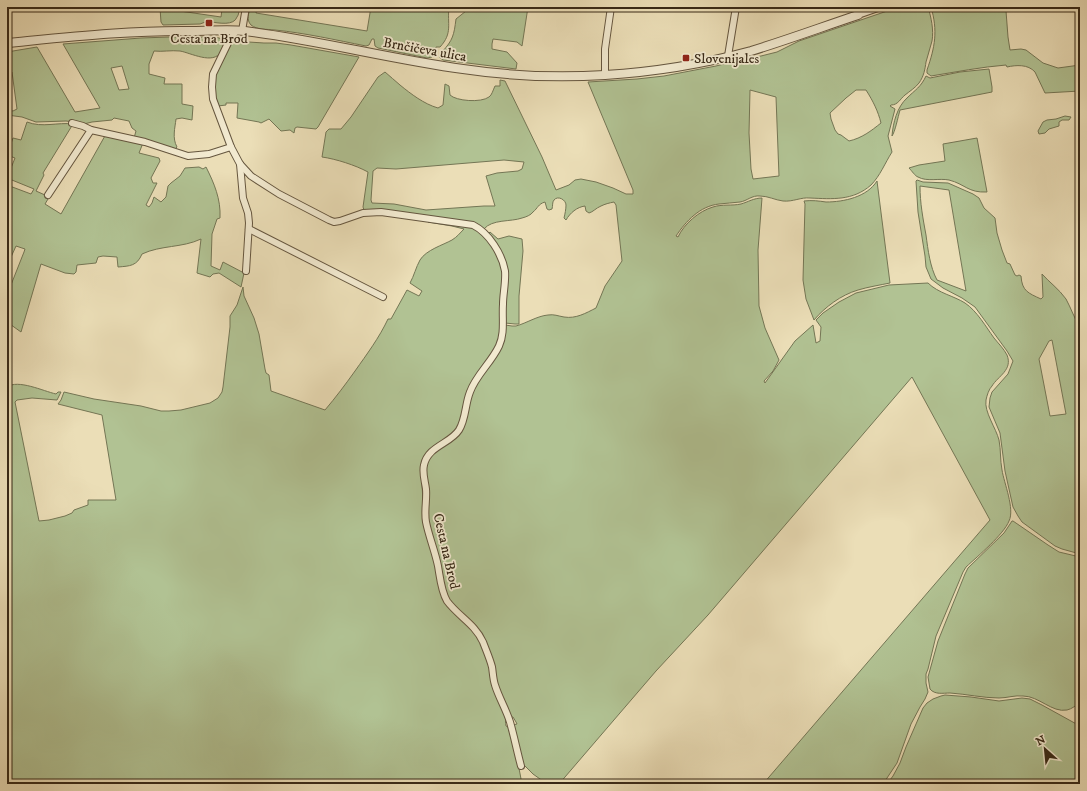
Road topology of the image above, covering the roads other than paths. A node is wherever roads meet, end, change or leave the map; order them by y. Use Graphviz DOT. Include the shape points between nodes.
graph roads {
  1 [pos="246,7"];
  2 [pos="611,7"];
  3 [pos="736,7"];
  4 [pos="881,7"];
  5 [pos="858,11"];
  6 [pos="239,31"];
  7 [pos="7,42"];
  8 [pos="728,56"];
  9 [pos="605,75"];
  10 [pos="72,123"];
  11 [pos="90,130"];
  12 [pos="231,147"];
  13 [pos="240,164"];
  14 [pos="48,195"];
  15 [pos="249,228"];
  16 [pos="246,271"];
  17 [pos="383,297"];
  18 [pos="521,766"];
  1 -- 6 [label="street"];
  2 -- 9 [label="street" via="605,49"];
  3 -- 8 [label="street"];
  4 -- 5 [label="street, Brnčičeva ulica"];
  5 -- 8 [label="street, Brnčičeva ulica" via="750,51"];
  6 -- 7 [label="street, Brnčičeva ulica" via="159,30"];
  6 -- 9 [label="street, Brnčičeva ulica" via="464,70 520,75"];
  6 -- 12 [label="street, Cesta na Brod" via="229,41 213,74 212,87 213,99"];
  8 -- 9 [label="street, Brnčičeva ulica" via="674,68"];
  10 -- 11 [label="street"];
  11 -- 12 [label="street" via="145,142 188,156 209,154"];
  11 -- 14 [label="street"];
  12 -- 13 [label="street, Cesta na Brod"];
  13 -- 15 [label="street"];
  13 -- 18 [label="street, Cesta na Brod" via="259,182 334,222 363,213 381,212 468,224 479,228 493,243 505,277 501,341 473,386 460,429 430,453 423,467 426,521 444,595 452,607 474,627 482,641 492,667 495,685 510,722"];
  15 -- 16 [label="street"];
  15 -- 17 [label="street"];
}
